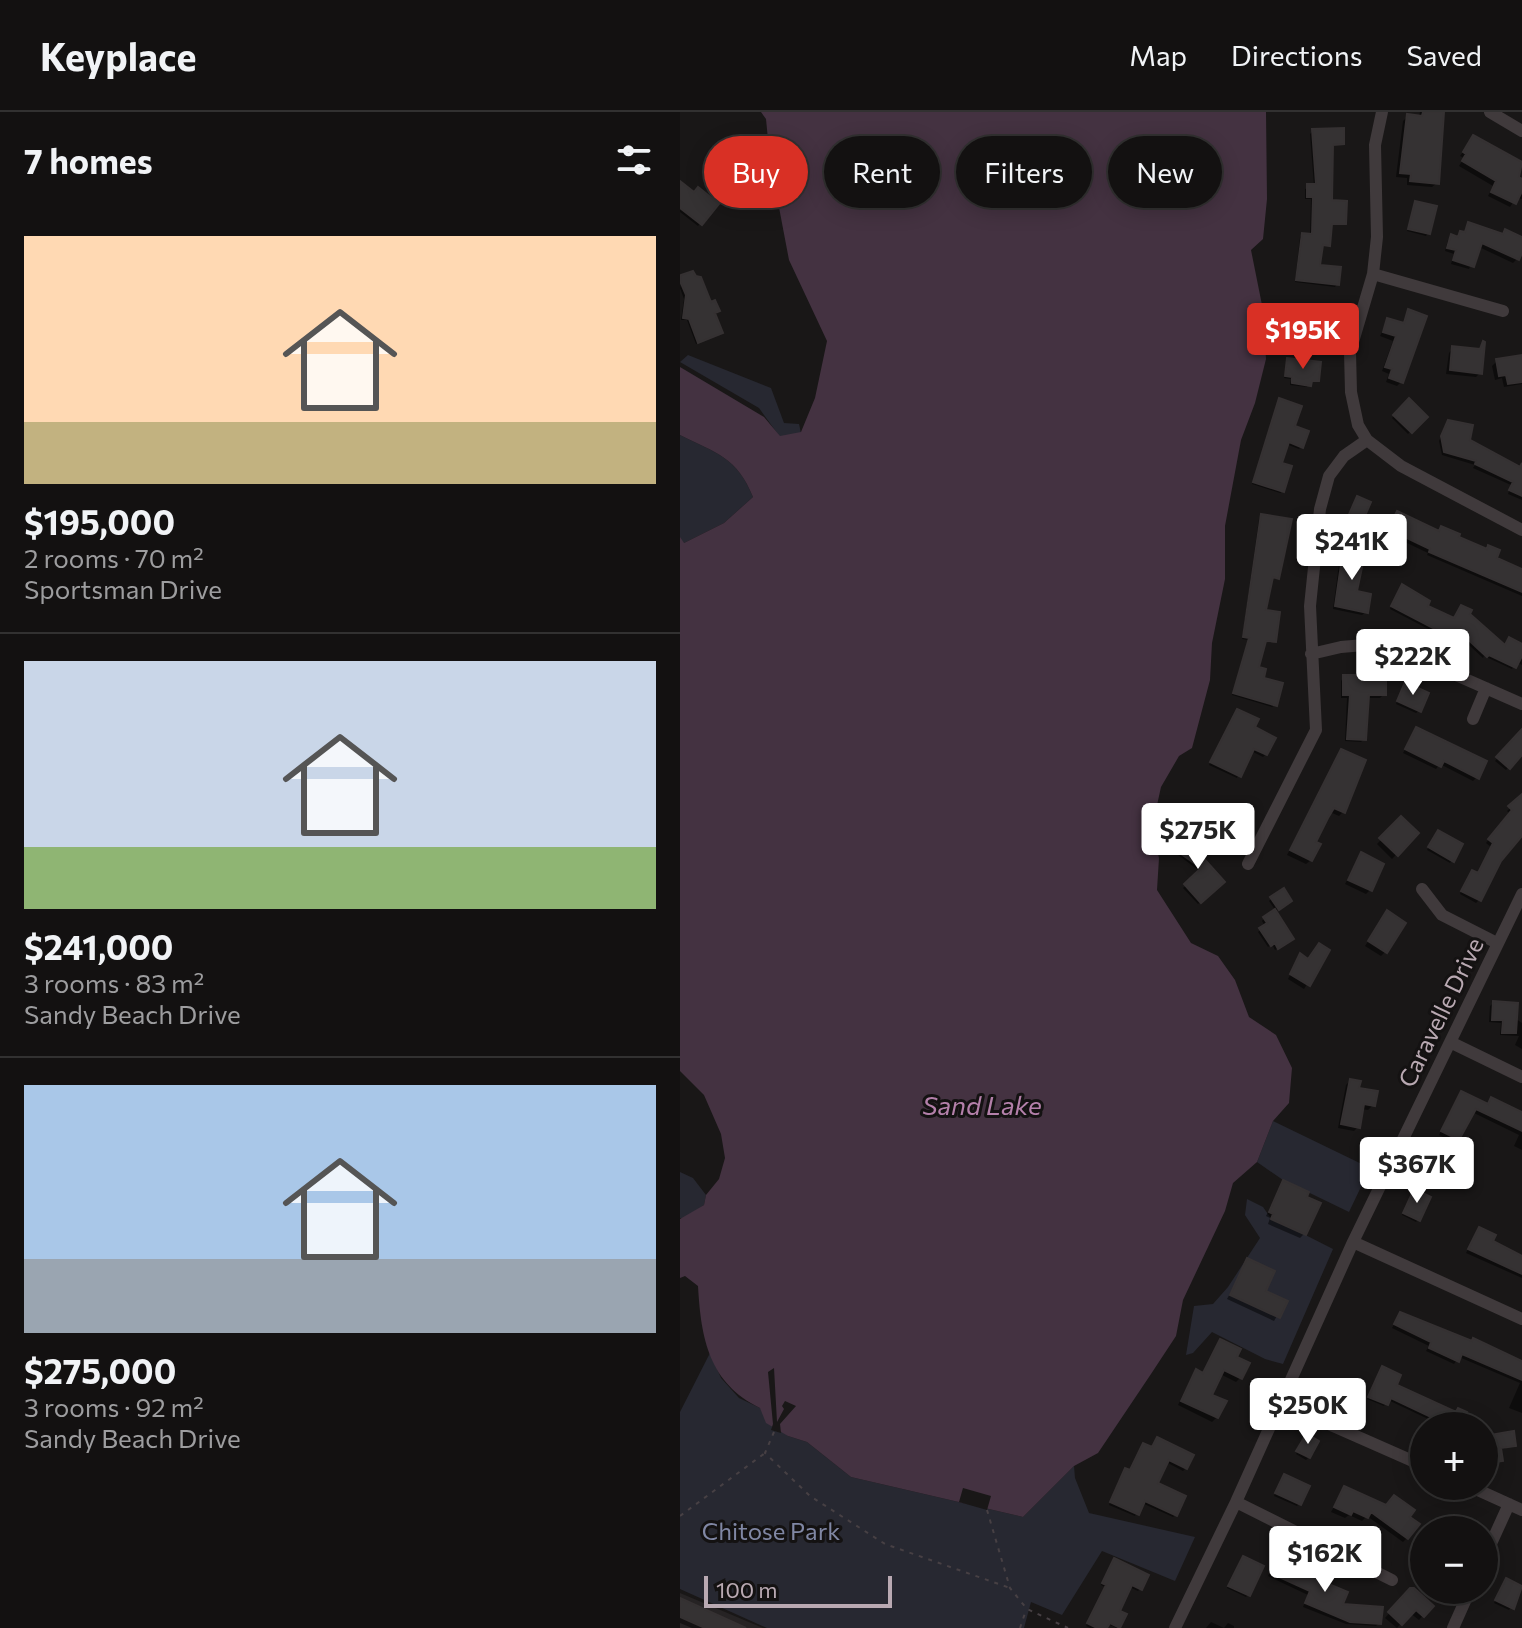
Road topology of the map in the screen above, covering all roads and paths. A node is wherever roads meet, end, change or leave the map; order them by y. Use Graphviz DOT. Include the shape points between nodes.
graph roads {
  1 [pos="1382,112"];
  2 [pos="1490,112"];
  3 [pos="1522,131"];
  4 [pos="1373,274"];
  5 [pos="1503,311"];
  6 [pos="1367,440"];
  7 [pos="1522,530"];
  8 [pos="1311,654"];
  9 [pos="1486,688"];
  10 [pos="1522,704"];
  11 [pos="1473,719"];
  12 [pos="1248,864"];
  13 [pos="1422,889"];
  14 [pos="1522,894"];
  15 [pos="1497,943"];
  16 [pos="1450,1042"];
  17 [pos="1522,1077"];
  18 [pos="1353,1242"];
  19 [pos="1522,1319"];
  20 [pos="1281,1403"];
  21 [pos="774,1432"];
  22 [pos="765,1453"];
  23 [pos="1410,1460"];
  24 [pos="1498,1499"];
  25 [pos="1236,1502"];
  26 [pos="1509,1504"];
  27 [pos="987,1510"];
  28 [pos="1522,1510"];
  29 [pos="680,1516"];
  30 [pos="1498,1528"];
  31 [pos="1392,1580"];
  32 [pos="1010,1588"];
  33 [pos="1464,1604"];
  34 [pos="1027,1609"];
  35 [pos="1020,1628"];
  36 [pos="1068,1628"];
  37 [pos="1175,1628"];
  38 [pos="1453,1628"];
  1 -- 4 [label="street" via="1375,145"];
  2 -- 3 [label="street"];
  4 -- 5 [label="street"];
  4 -- 6 [label="street" via="1350,352 1349,375 1358,425"];
  6 -- 7 [label="street" via="1401,466"];
  6 -- 8 [label="street" via="1344,456 1329,476 1320,509"];
  8 -- 9 [label="street" via="1376,644"];
  8 -- 12 [label="street" via="1316,730"];
  9 -- 10 [label="street"];
  9 -- 11 [label="street"];
  13 -- 15 [label="street" via="1442,915"];
  14 -- 15 [label="street, Caravelle Drive"];
  15 -- 16 [label="street, Caravelle Drive"];
  16 -- 17 [label="street"];
  16 -- 18 [label="street, Caravelle Drive"];
  18 -- 19 [label="street"];
  18 -- 20 [label="street, Caravelle Drive"];
  20 -- 23 [label="street"];
  20 -- 25 [label="street, Caravelle Drive"];
  21 -- 22 [label="path"];
  22 -- 29 [label="path"];
  22 -- 32 [label="path" via="810,1496 885,1544"];
  24 -- 26 [label="street"];
  25 -- 31 [label="street"];
  25 -- 37 [label="street, Caravelle Drive"];
  26 -- 28 [label="street"];
  26 -- 30 [label="street"];
  27 -- 32 [label="path"];
  32 -- 34 [label="path"];
  33 -- 38 [label="street"];
  34 -- 35 [label="path"];
  34 -- 36 [label="path"];
}
